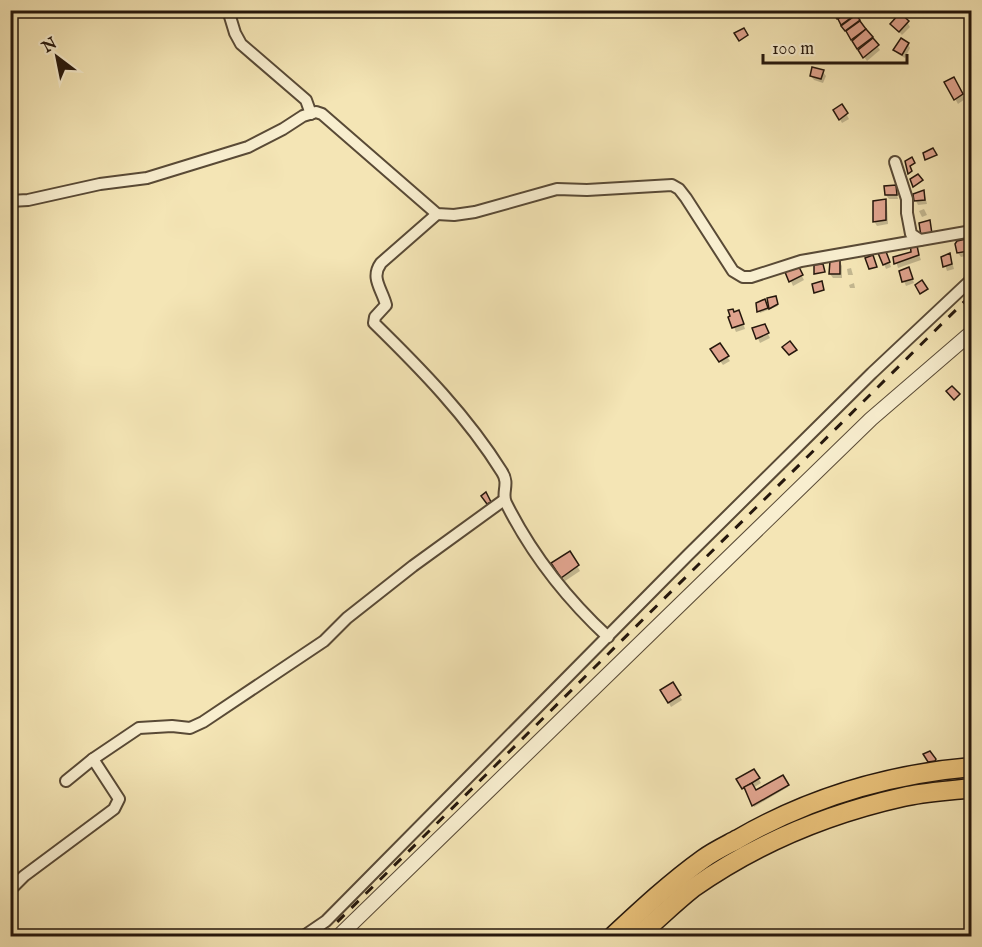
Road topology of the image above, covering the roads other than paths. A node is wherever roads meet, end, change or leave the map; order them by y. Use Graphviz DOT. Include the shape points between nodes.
graph roads {
  1 [pos="228,10"];
  2 [pos="964,10"];
  3 [pos="972,12"];
  4 [pos="311,114"];
  5 [pos="895,162"];
  6 [pos="10,201"];
  7 [pos="437,214"];
  8 [pos="972,231"];
  9 [pos="920,240"];
  10 [pos="972,279"];
  11 [pos="972,332"];
  12 [pos="504,500"];
  13 [pos="608,637"];
  14 [pos="93,759"];
  15 [pos="972,767"];
  16 [pos="66,781"];
  17 [pos="972,788"];
  18 [pos="10,890"];
  19 [pos="304,936"];
  20 [pos="339,936"];
  21 [pos="614,936"];
  22 [pos="638,936"];
  1 -- 4 [label="street" via="241,44 306,100"];
  2 -- 3 [label="street"];
  4 -- 6 [label="street" via="248,147 147,178"];
  4 -- 7 [label="street" via="322,114"];
  5 -- 9 [label="street" via="907,198 911,234"];
  7 -- 9 [label="street" via="475,212 557,189 672,185 686,198 733,271 743,277 801,261"];
  7 -- 12 [label="street" via="376,270 386,305 374,323 429,378 483,443 506,480"];
  8 -- 9 [label="street"];
  10 -- 13 [label="street" via="872,372"];
  11 -- 20 [label="street" via="871,419"];
  12 -- 13 [label="street" via="551,575"];
  12 -- 14 [label="street" via="413,566 324,641 203,722 190,728 139,728"];
  13 -- 19 [label="street" via="326,921"];
  14 -- 16 [label="street"];
  14 -- 18 [label="street" via="118,804"];
  15 -- 21 [label="highway" via="928,771 846,791 773,819 705,858 663,890"];
  17 -- 22 [label="highway" via="905,797 828,817 777,838 692,890"];
}
